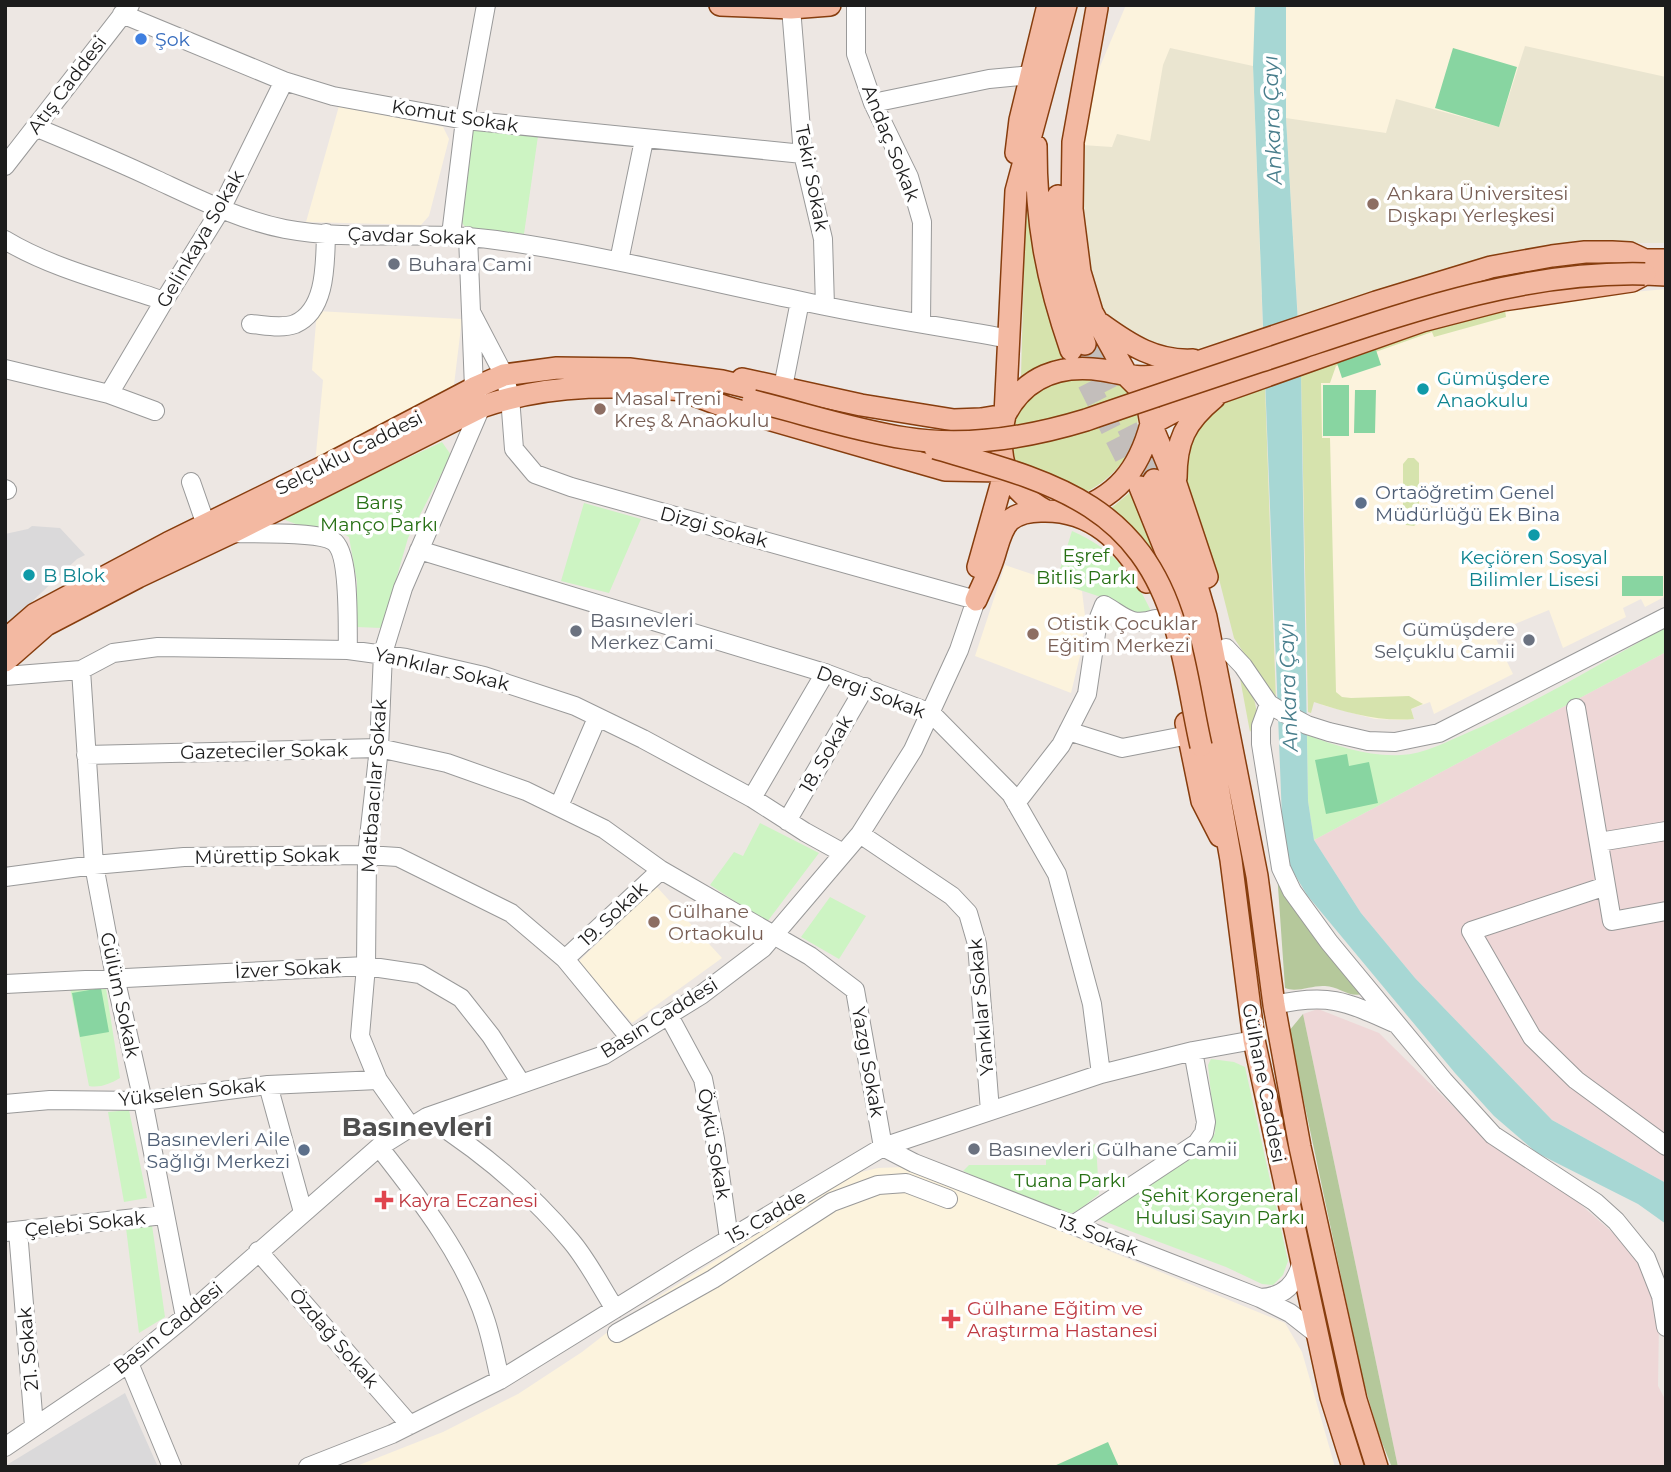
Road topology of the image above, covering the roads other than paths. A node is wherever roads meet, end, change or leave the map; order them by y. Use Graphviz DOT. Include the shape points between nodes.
graph roads {
  1 [pos="486,5"];
  2 [pos="720,5"];
  3 [pos="830,5"];
  4 [pos="856,5"];
  5 [pos="1048,5"];
  6 [pos="1066,5"];
  7 [pos="1098,7"];
  8 [pos="791,8"];
  9 [pos="126,10"];
  10 [pos="1031,75"];
  11 [pos="284,81"];
  12 [pos="873,103"];
  13 [pos="1036,119"];
  14 [pos="465,120"];
  15 [pos="35,127"];
  16 [pos="644,139"];
  17 [pos="803,154"];
  18 [pos="9,155"];
  19 [pos="1016,191"];
  20 [pos="221,209"];
  21 [pos="326,233"];
  22 [pos="459,235"];
  23 [pos="5,240"];
  24 [pos="619,261"];
  25 [pos="1656,267"];
  26 [pos="164,300"];
  27 [pos="800,301"];
  28 [pos="825,306"];
  29 [pos="471,312"];
  30 [pos="1097,322"];
  31 [pos="921,323"];
  32 [pos="251,324"];
  33 [pos="1010,339"];
  34 [pos="1212,357"];
  35 [pos="5,369"];
  36 [pos="504,374"];
  37 [pos="1128,377"];
  38 [pos="722,382"];
  39 [pos="783,387"];
  40 [pos="677,389"];
  41 [pos="1224,390"];
  42 [pos="109,394"];
  43 [pos="754,395"];
  44 [pos="510,397"];
  45 [pos="477,398"];
  46 [pos="155,411"];
  47 [pos="1005,415"];
  48 [pos="950,419"];
  49 [pos="1151,424"];
  50 [pos="906,438"];
  51 [pos="944,469"];
  52 [pos="1005,471"];
  53 [pos="191,482"];
  54 [pos="1176,484"];
  55 [pos="1046,511"];
  56 [pos="1070,512"];
  57 [pos="206,525"];
  58 [pos="231,533"];
  59 [pos="419,550"];
  60 [pos="976,600"];
  61 [pos="1666,617"];
  62 [pos="1155,619"];
  63 [pos="5,640"];
  64 [pos="1226,648"];
  65 [pos="348,650"];
  66 [pos="383,653"];
  67 [pos="5,661"];
  68 [pos="81,670"];
  69 [pos="825,673"];
  70 [pos="5,676"];
  71 [pos="865,687"];
  72 [pos="1273,707"];
  73 [pos="1577,708"];
  74 [pos="931,713"];
  75 [pos="597,718"];
  76 [pos="1068,731"];
  77 [pos="1195,741"];
  78 [pos="379,748"];
  79 [pos="86,755"];
  80 [pos="752,798"];
  81 [pos="1016,803"];
  82 [pos="559,806"];
  83 [pos="788,821"];
  84 [pos="1666,831"];
  85 [pos="860,834"];
  86 [pos="1599,842"];
  87 [pos="844,853"];
  88 [pos="367,855"];
  89 [pos="1231,860"];
  90 [pos="94,865"];
  91 [pos="661,870"];
  92 [pos="1257,876"];
  93 [pos="5,877"];
  94 [pos="1606,886"];
  95 [pos="1666,911"];
  96 [pos="774,936"];
  97 [pos="565,959"];
  98 [pos="366,966"];
  99 [pos="115,978"];
  100 [pos="5,984"];
  101 [pos="1274,1005"];
  102 [pos="669,1016"];
  103 [pos="1401,1026"];
  104 [pos="630,1038"];
  105 [pos="1254,1040"];
  106 [pos="1193,1051"];
  107 [pos="1101,1074"];
  108 [pos="379,1080"];
  109 [pos="521,1083"];
  110 [pos="268,1084"];
  111 [pos="143,1101"];
  112 [pos="5,1104"];
  113 [pos="990,1111"];
  114 [pos="428,1117"];
  115 [pos="411,1127"];
  116 [pos="1666,1146"];
  117 [pos="379,1147"];
  118 [pos="883,1147"];
  119 [pos="948,1199"];
  120 [pos="303,1212"];
  121 [pos="164,1215"];
  122 [pos="1073,1225"];
  123 [pos="11,1232"];
  124 [pos="729,1239"];
  125 [pos="258,1251"];
  126 [pos="1302,1261"];
  127 [pos="1260,1298"];
  128 [pos="615,1309"];
  129 [pos="185,1317"];
  130 [pos="1666,1327"];
  131 [pos="617,1333"];
  132 [pos="1318,1335"];
  133 [pos="129,1363"];
  134 [pos="500,1380"];
  135 [pos="410,1425"];
  136 [pos="34,1426"];
  137 [pos="5,1447"];
  138 [pos="172,1467"];
  139 [pos="309,1467"];
  140 [pos="1353,1467"];
  141 [pos="1377,1467"];
  1 -- 14 [label="street"];
  2 -- 8 [label="main road"];
  3 -- 8 [label="main road"];
  4 -- 12 [label="street, Andaç Sokak" via="856,54"];
  5 -- 10 [label="main road"];
  6 -- 13 [label="main road"];
  7 -- 13 [label="main road" via="1077,53 1068,90 1058,180 1058,230 1078,347 1056,305 1044,260"];
  7 -- 30 [label="main road" via="1075,126 1072,186 1080,272"];
  8 -- 17 [label="street, Tekir Sokak"];
  9 -- 11 [label="street, Komut Sokak"];
  9 -- 15 [label="street, Atış Caddesi"];
  10 -- 12 [label="street"];
  10 -- 19 [label="main road" via="1016,146"];
  11 -- 14 [label="street, Komut Sokak" via="333,96"];
  11 -- 20 [label="street, Gelinkaya Sokak"];
  12 -- 31 [label="street, Andaç Sokak" via="909,177 922,222"];
  13 -- 19 [label="main road"];
  14 -- 16 [label="street, Komut Sokak"];
  14 -- 22 [label="street"];
  15 -- 18 [label="street, Atış Caddesi"];
  15 -- 20 [label="street, Çavdar Sokak"];
  16 -- 17 [label="street, Komut Sokak"];
  16 -- 24 [label="street"];
  17 -- 28 [label="street, Tekir Sokak" via="823,239"];
  19 -- 33 [label="main road"];
  20 -- 21 [label="street, Çavdar Sokak" via="284,229"];
  20 -- 26 [label="street, Gelinkaya Sokak"];
  21 -- 22 [label="street, Çavdar Sokak"];
  21 -- 32 [label="street" via="325,269 314,306 295,324"];
  22 -- 24 [label="street, Çavdar Sokak"];
  22 -- 29 [label="street"];
  23 -- 26 [label="street" via="75,271"];
  24 -- 27 [label="street, Çavdar Sokak"];
  25 -- 34 [label="main road" via="1630,253 1586,252 1533,259 1446,280"];
  25 -- 41 [label="main road" via="1632,281 1486,303 1422,321"];
  25 -- 43 [label="main road" via="1550,268 1496,278 1016,428 973,432 902,427"];
  25 -- 50 [label="main road, bridge" via="1543,281 1445,301 1043,432 979,441"];
  26 -- 42 [label="street, Gelinkaya Sokak"];
  27 -- 28 [label="street, Çavdar Sokak"];
  27 -- 39 [label="street"];
  28 -- 31 [label="street, Çavdar Sokak"];
  29 -- 36 [label="street, Dizgi Sokak"];
  29 -- 45 [label="street"];
  30 -- 34 [label="main road" via="1153,356 1172,360"];
  30 -- 37 [label="main road"];
  31 -- 33 [label="street, Çavdar Sokak"];
  33 -- 47 [label="main road"];
  34 -- 37 [label="main road" via="1156,376"];
  35 -- 42 [label="street"];
  36 -- 38 [label="main road, Selçuklu Caddesi" via="556,368 629,369"];
  36 -- 44 [label="street, Dizgi Sokak"];
  36 -- 45 [label="main road, Selçuklu Caddesi"];
  37 -- 47 [label="main road" via="1090,369 1052,372 1019,393"];
  37 -- 49 [label="main road" via="1141,390"];
  38 -- 39 [label="main road" via="748,379"];
  38 -- 43 [label="main road"];
  39 -- 48 [label="main road"];
  40 -- 43 [label="main road, Selçuklu Caddesi"];
  40 -- 44 [label="main road, Selçuklu Caddesi" via="605,385"];
  40 -- 51 [label="main road" via="711,403"];
  41 -- 49 [label="main road"];
  41 -- 54 [label="main road" via="1187,427 1176,452"];
  42 -- 46 [label="street"];
  43 -- 50 [label="main road, bridge"];
  44 -- 45 [label="main road, Selçuklu Caddesi"];
  44 -- 60 [label="street, Dizgi Sokak" via="514,449 535,474"];
  45 -- 57 [label="main road, Selçuklu Caddesi"];
  45 -- 58 [label="main road, Selçuklu Caddesi"];
  45 -- 59 [label="street, Matbaacılar Sokak"];
  47 -- 48 [label="main road"];
  47 -- 52 [label="main road" via="1000,436"];
  48 -- 51 [label="main road" via="962,435 962,448 954,466"];
  49 -- 54 [label="main road"];
  49 -- 56 [label="main road" via="1145,448 1127,476 1104,498"];
  50 -- 77 [label="main road, bridge" via="1055,486 1080,499 1122,533 1151,569 1170,611 1182,654"];
  51 -- 52 [label="main road"];
  52 -- 55 [label="main road" via="1019,492"];
  52 -- 60 [label="main road" via="978,561"];
  53 -- 57 [label="street"];
  54 -- 64 [label="main road"];
  55 -- 56 [label="main road"];
  55 -- 60 [label="main road" via="1027,512 1009,520"];
  56 -- 77 [label="main road" via="1086,518 1118,544 1141,572 1167,625"];
  57 -- 63 [label="main road, Selçuklu Caddesi" via="35,614"];
  58 -- 65 [label="street" via="302,535 336,542 344,556"];
  58 -- 67 [label="main road, Selçuklu Caddesi" via="46,625"];
  59 -- 66 [label="street, Matbaacılar Sokak"];
  59 -- 69 [label="street, Dergi Sokak"];
  60 -- 74 [label="street, Basın Caddesi"];
  61 -- 72 [label="street" via="1427,737 1368,741 1307,725"];
  62 -- 76 [label="street" via="1134,623 1104,605 1087,694"];
  64 -- 72 [label="street"];
  64 -- 92 [label="main road" via="1256,830"];
  65 -- 66 [label="street, Yankılar Sokak"];
  65 -- 68 [label="street, Yankılar Sokak" via="158,647 113,653"];
  66 -- 75 [label="street, Yankılar Sokak" via="484,676 575,706"];
  66 -- 78 [label="street, Matbaacılar Sokak"];
  68 -- 70 [label="street, Yankılar Sokak"];
  68 -- 79 [label="street, Gülüm Sokak"];
  69 -- 71 [label="street, Dergi Sokak"];
  69 -- 80 [label="street"];
  71 -- 74 [label="street, Dergi Sokak"];
  71 -- 83 [label="street, 18. Sokak"];
  72 -- 103 [label="street" via="1261,726 1261,744 1281,868 1329,942"];
  73 -- 86 [label="street"];
  74 -- 81 [label="street, Dergi Sokak"];
  74 -- 85 [label="street, Basın Caddesi"];
  75 -- 80 [label="street, Yankılar Sokak"];
  75 -- 82 [label="street"];
  76 -- 77 [label="street" via="1122,748"];
  76 -- 81 [label="street"];
  77 -- 89 [label="main road" via="1217,831"];
  78 -- 79 [label="street, Gazeteciler Sokak"];
  78 -- 82 [label="street, Gazeteciler Sokak" via="447,764"];
  78 -- 88 [label="street, Matbaacılar Sokak"];
  79 -- 90 [label="street, Gülüm Sokak"];
  80 -- 83 [label="street, Yankılar Sokak"];
  81 -- 107 [label="street, Dergi Sokak" via="1057,874 1092,1004"];
  82 -- 91 [label="street, Gazeteciler Sokak" via="604,830"];
  83 -- 87 [label="street, Yankılar Sokak"];
  84 -- 86 [label="street"];
  85 -- 87 [label="street, Basın Caddesi"];
  85 -- 113 [label="street, Yankılar Sokak" via="952,895 968,913 978,944"];
  86 -- 94 [label="street"];
  87 -- 96 [label="street, Basın Caddesi"];
  88 -- 90 [label="street, Mürettip Sokak" via="184,857"];
  88 -- 97 [label="street, Mürettip Sokak" via="398,857 511,913"];
  88 -- 98 [label="street, Matbaacılar Sokak"];
  89 -- 92 [label="main road, Gülhane Caddesi" via="1189,623 1147,483 1183,550 1206,617"];
  89 -- 105 [label="main road, Gülhane Caddesi"];
  90 -- 93 [label="street, Mürettip Sokak"];
  90 -- 99 [label="street, Gülüm Sokak"];
  91 -- 96 [label="street, Gazeteciler Sokak"];
  91 -- 97 [label="street, 19. Sokak"];
  92 -- 101 [label="main road, Gülhane Caddesi"];
  94 -- 95 [label="street" via="1612,921"];
  94 -- 116 [label="street" via="1471,931 1532,1037 1576,1080"];
  96 -- 102 [label="street, Basın Caddesi"];
  96 -- 118 [label="street, Yazgı Sokak" via="855,990"];
  97 -- 104 [label="street, Mürettip Sokak"];
  98 -- 99 [label="street, İzver Sokak"];
  98 -- 108 [label="street, Matbaacılar Sokak" via="360,1036"];
  98 -- 109 [label="street, İzver Sokak" via="421,974 461,998"];
  99 -- 100 [label="street, İzver Sokak"];
  99 -- 111 [label="street, Gülüm Sokak"];
  101 -- 103 [label="street" via="1326,998"];
  101 -- 141 [label="main road, Gülhane Caddesi" via="1343,1347"];
  102 -- 104 [label="street, Basın Caddesi"];
  102 -- 124 [label="street, Öykü Sokak" via="703,1079"];
  103 -- 130 [label="street" via="1493,1135 1595,1202 1616,1222 1646,1258 1661,1296"];
  104 -- 109 [label="street, Basın Caddesi" via="604,1055"];
  105 -- 106 [label="street, 15. Cadde"];
  105 -- 126 [label="main road, Gülhane Caddesi"];
  106 -- 107 [label="street, 15. Cadde"];
  106 -- 122 [label="street" via="1204,1133 1197,1143"];
  107 -- 113 [label="street, 15. Cadde"];
  108 -- 110 [label="street, Yükselen Sokak"];
  108 -- 115 [label="street, Matbaacılar Sokak"];
  109 -- 114 [label="street, Basın Caddesi"];
  110 -- 111 [label="street, Yükselen Sokak"];
  110 -- 120 [label="street"];
  111 -- 112 [label="street, Yükselen Sokak"];
  111 -- 121 [label="street, Gülüm Sokak"];
  113 -- 118 [label="street, 15. Cadde"];
  114 -- 115 [label="street, Basın Caddesi"];
  114 -- 128 [label="street" via="466,1141 524,1190 572,1242"];
  115 -- 117 [label="street, Basın Caddesi"];
  117 -- 120 [label="street, Basın Caddesi"];
  117 -- 134 [label="street" via="420,1199 459,1262 486,1321"];
  118 -- 122 [label="street, 13. Sokak"];
  118 -- 124 [label="street, 15. Cadde"];
  119 -- 131 [label="street" via="906,1183 878,1185 832,1202 713,1279"];
  120 -- 125 [label="street, Basın Caddesi"];
  121 -- 123 [label="street, Çelebi Sokak"];
  121 -- 129 [label="street, Gülüm Sokak"];
  122 -- 127 [label="street, 13. Sokak"];
  123 -- 136 [label="street, 21. Sokak"];
  124 -- 128 [label="street, 15. Cadde"];
  125 -- 129 [label="street, Basın Caddesi"];
  125 -- 135 [label="street, Özdağ Sokak"];
  126 -- 127 [label="street" via="1295,1283 1276,1296"];
  126 -- 132 [label="main road, Gülhane Caddesi"];
  127 -- 132 [label="street, 13. Sokak"];
  128 -- 134 [label="street, 15. Cadde"];
  129 -- 133 [label="street, Basın Caddesi"];
  132 -- 140 [label="main road, Gülhane Caddesi" via="1331,1398"];
  133 -- 136 [label="street, Basın Caddesi"];
  133 -- 138 [label="street"];
  134 -- 135 [label="street, 15. Cadde"];
  135 -- 139 [label="street, 15. Cadde"];
  136 -- 137 [label="street, Basın Caddesi"];
}
